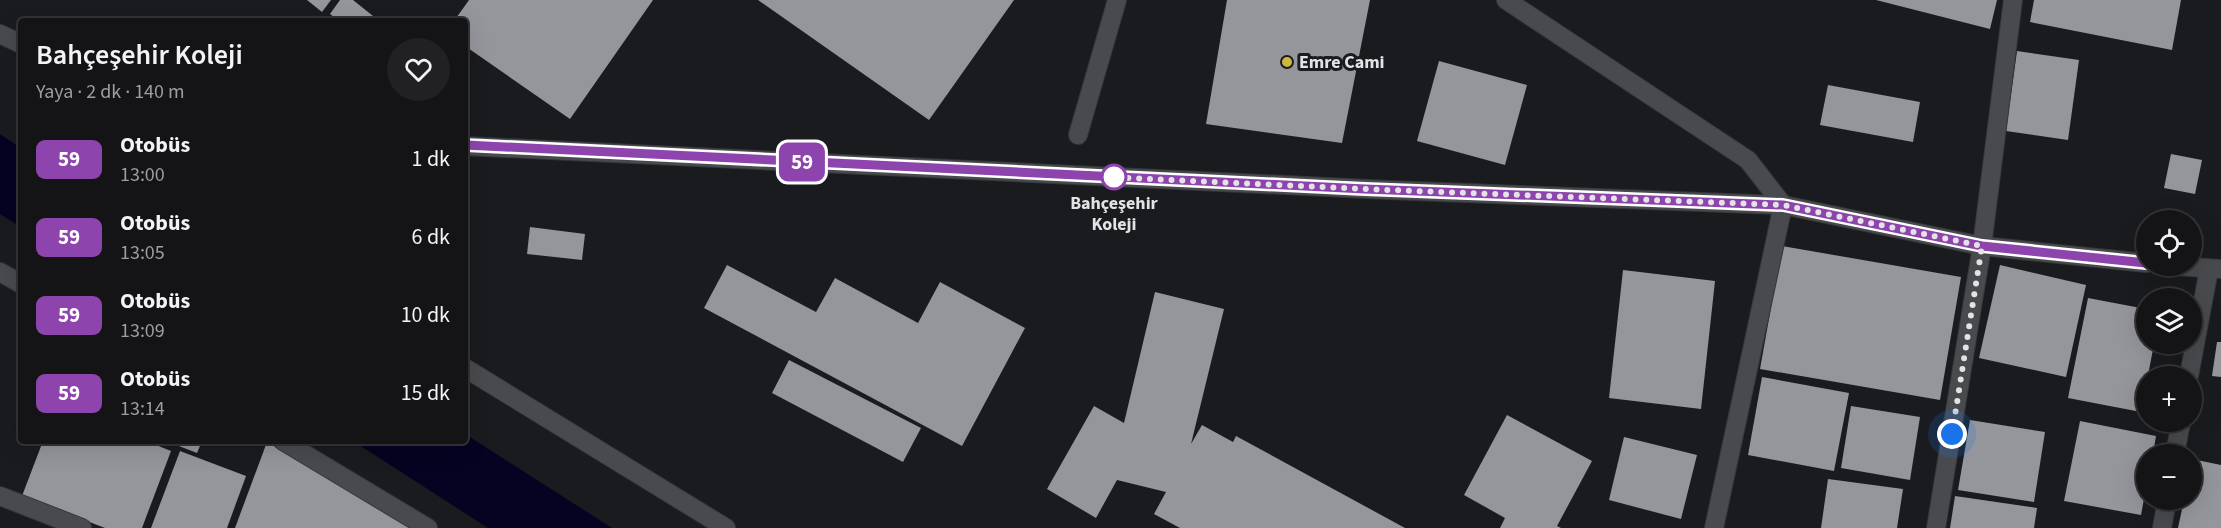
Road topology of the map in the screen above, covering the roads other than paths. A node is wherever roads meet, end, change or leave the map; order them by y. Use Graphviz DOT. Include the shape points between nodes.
graph roads {
  1 [pos="1117,0"];
  2 [pos="1506,0"];
  3 [pos="2013,0"];
  4 [pos="0,34"];
  5 [pos="18,43"];
  6 [pos="1078,135"];
  7 [pos="468,146"];
  8 [pos="1783,205"];
  9 [pos="1982,246"];
  10 [pos="2136,261"];
  11 [pos="2215,269"];
  12 [pos="0,272"];
  13 [pos="18,282"];
  14 [pos="2191,366"];
  15 [pos="468,370"];
  16 [pos="288,444"];
  17 [pos="0,496"];
  18 [pos="2165,510"];
  19 [pos="82,528"];
  20 [pos="428,528"];
  21 [pos="726,528"];
  22 [pos="1713,528"];
  23 [pos="1936,528"];
  24 [pos="2162,528"];
  1 -- 6 [label="street"];
  2 -- 8 [label="street" via="1748,160"];
  3 -- 9 [label="street"];
  4 -- 5 [label="street"];
  7 -- 8 [label="street"];
  8 -- 9 [label="street"];
  8 -- 22 [label="street"];
  9 -- 10 [label="street"];
  9 -- 23 [label="street"];
  11 -- 14 [label="street"];
  12 -- 13 [label="street"];
  15 -- 21 [label="street"];
  16 -- 20 [label="street"];
  17 -- 19 [label="street"];
  18 -- 24 [label="street"];
}
